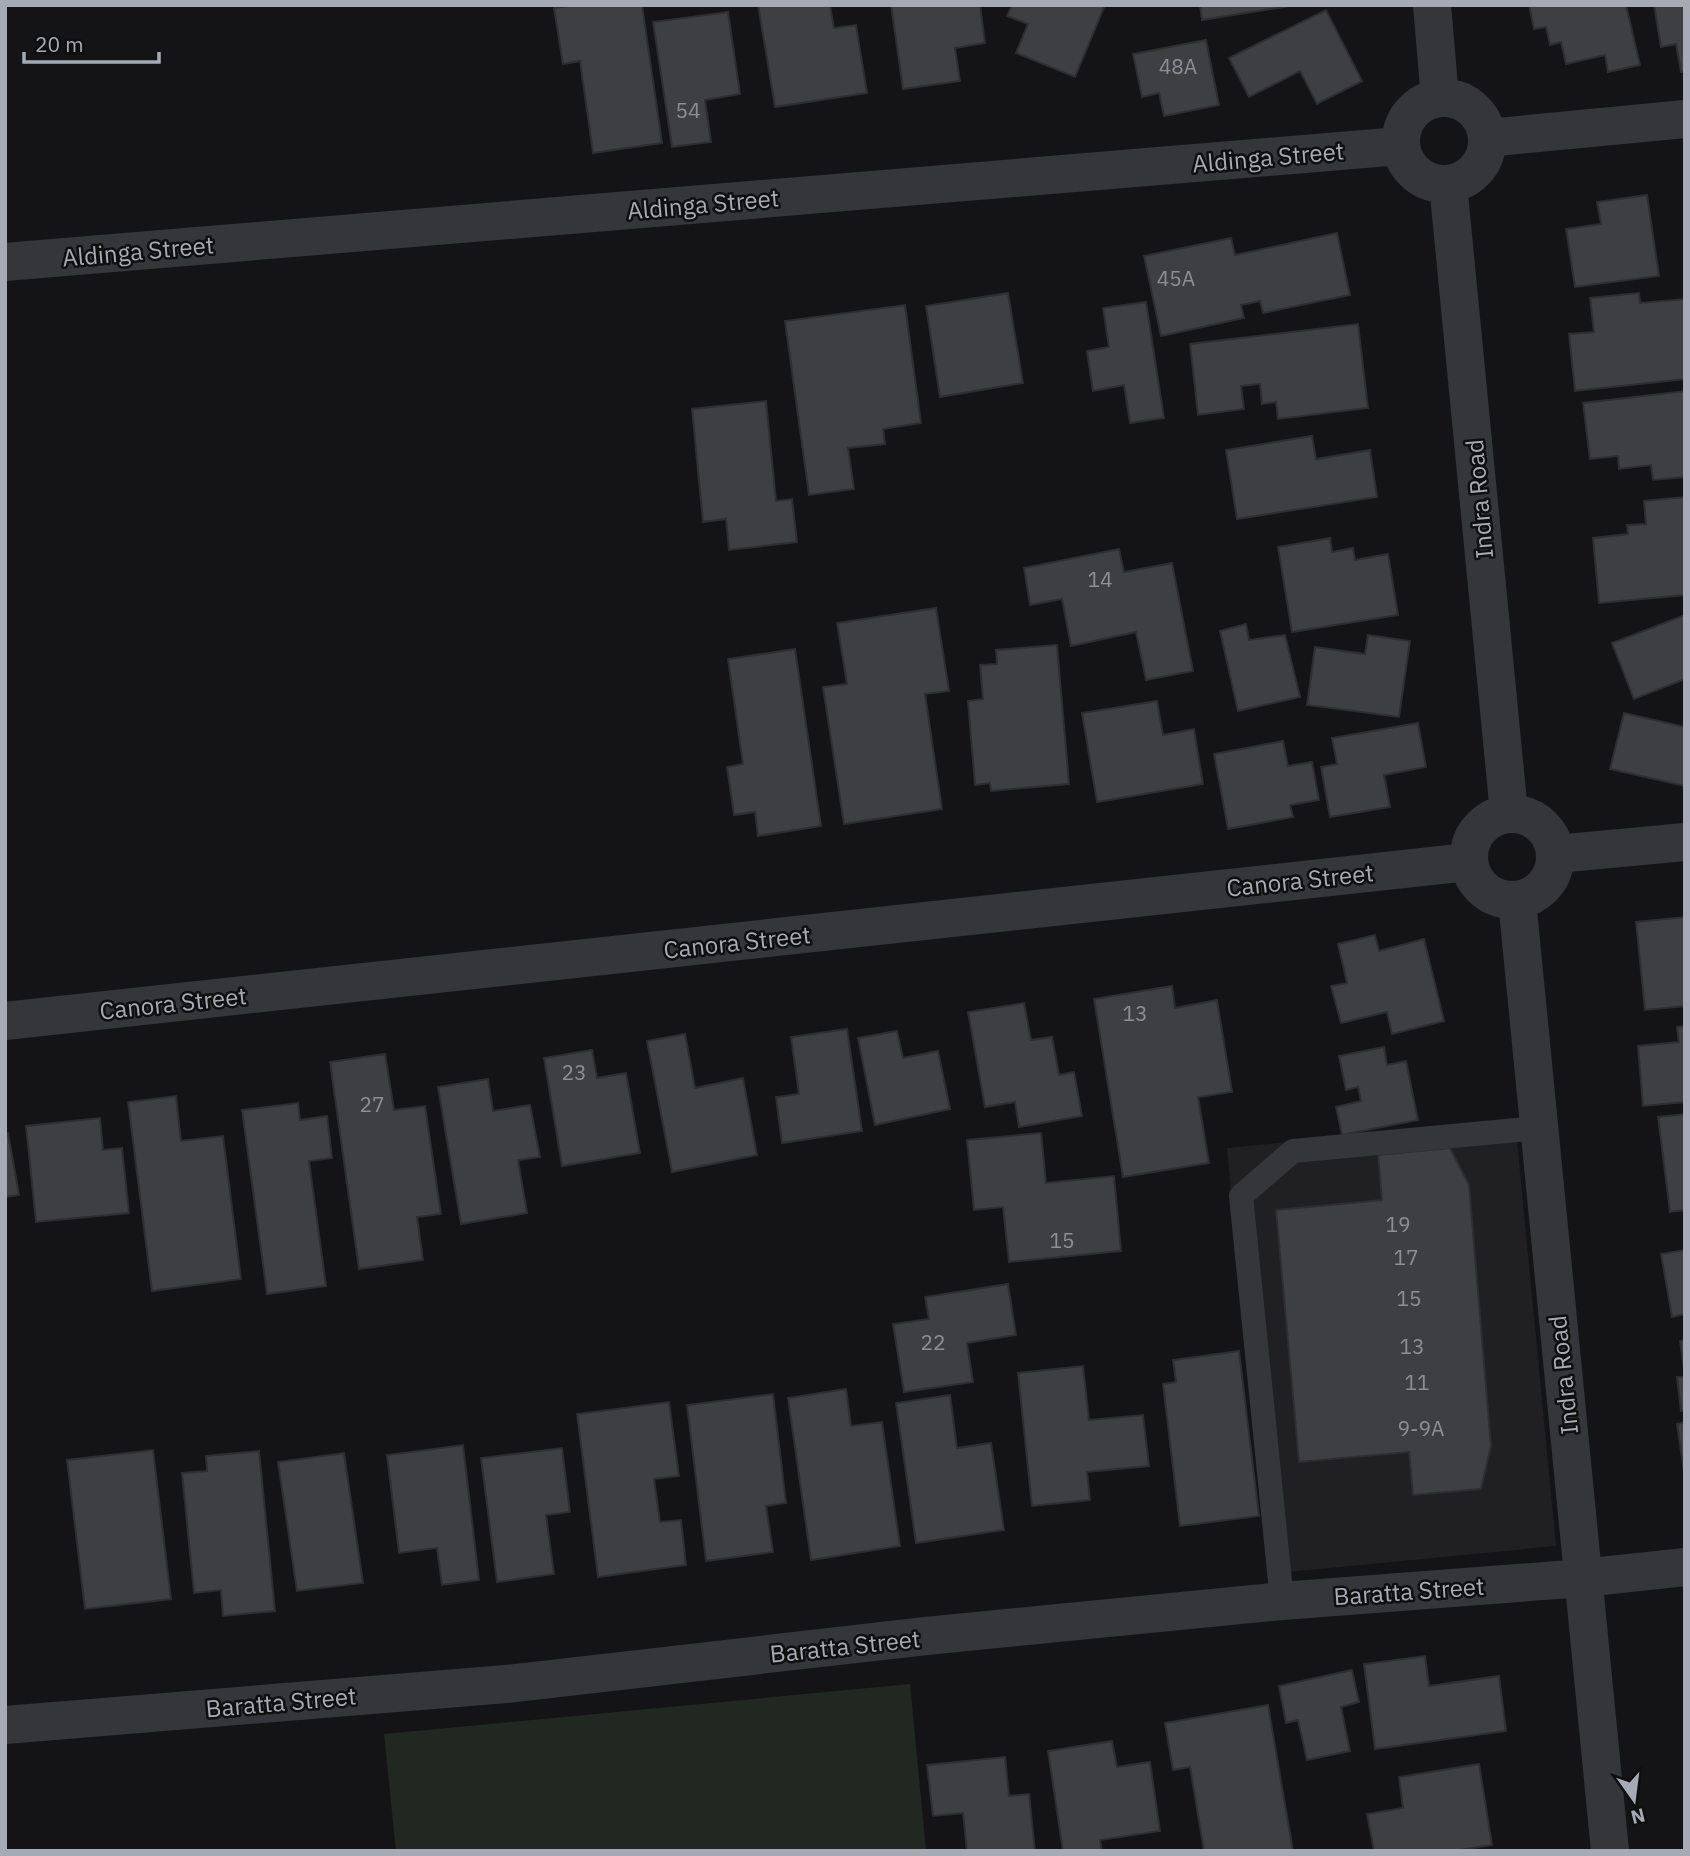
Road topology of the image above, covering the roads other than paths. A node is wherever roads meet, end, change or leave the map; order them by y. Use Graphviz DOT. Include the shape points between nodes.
graph roads {
  1 [pos="1432,5"];
  2 [pos="1440,97"];
  3 [pos="1685,119"];
  4 [pos="1487,138"];
  5 [pos="1400,146"];
  6 [pos="1448,184"];
  7 [pos="5,262"];
  8 [pos="1509,813"];
  9 [pos="1685,842"];
  10 [pos="1556,854"];
  11 [pos="1468,862"];
  12 [pos="1517,900"];
  13 [pos="5,1021"];
  14 [pos="1538,1128"];
  15 [pos="1685,1567"];
  16 [pos="1583,1578"];
  17 [pos="1282,1601"];
  18 [pos="5,1725"];
  19 [pos="1610,1851"];
  1 -- 2 [label="street"];
  2 -- 4 [label="street" via="1467,104 1485,125"];
  2 -- 5 [label="street" via="1415,108 1406,119"];
  3 -- 4 [label="street"];
  4 -- 6 [label="street" via="1481,164 1462,181"];
  5 -- 6 [label="street" via="1411,171 1435,184"];
  5 -- 7 [label="street, Aldinga Street"];
  6 -- 8 [label="street, Indra Road"];
  8 -- 10 [label="street" via="1523,814 1546,829"];
  8 -- 11 [label="street" via="1483,824 1474,835"];
  9 -- 10 [label="street"];
  10 -- 12 [label="street" via="1541,889"];
  11 -- 12 [label="street" via="1479,886 1503,900"];
  11 -- 13 [label="street, Canora Street"];
  12 -- 14 [label="street, Indra Road"];
  14 -- 16 [label="street, Indra Road"];
  14 -- 17 [label="lane" via="1293,1151 1241,1196"];
  15 -- 16 [label="street, Baratta Street"];
  16 -- 17 [label="street, Baratta Street"];
  16 -- 19 [label="street, Indra Road"];
  17 -- 18 [label="street, Baratta Street" via="506,1684"];
}
